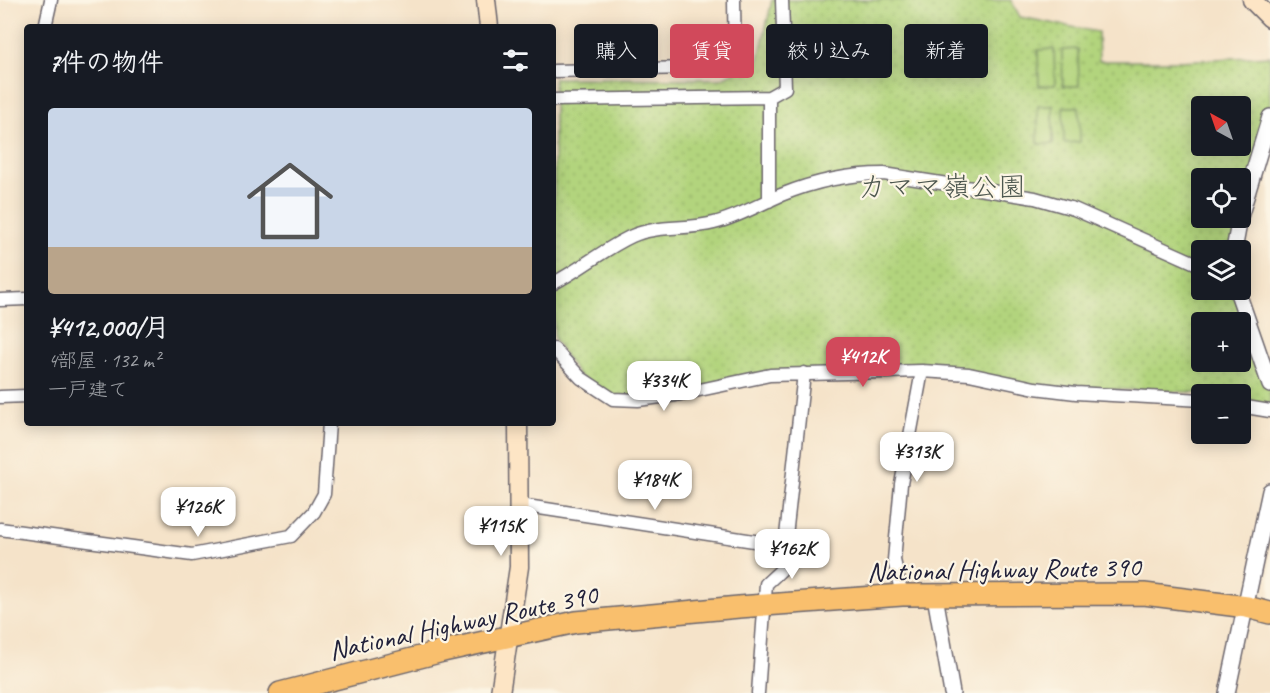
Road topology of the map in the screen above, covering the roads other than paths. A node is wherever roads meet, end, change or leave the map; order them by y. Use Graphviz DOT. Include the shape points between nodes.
graph roads {
  1 [pos="51,0"];
  2 [pos="486,0"];
  3 [pos="734,0"];
  4 [pos="782,0"];
  5 [pos="1252,0"];
  6 [pos="1270,18"];
  7 [pos="46,24"];
  8 [pos="489,24"];
  9 [pos="556,71"];
  10 [pos="769,97"];
  11 [pos="556,100"];
  12 [pos="1270,117"];
  13 [pos="1266,143"];
  14 [pos="1251,186"];
  15 [pos="769,201"];
  16 [pos="1191,261"];
  17 [pos="556,282"];
  18 [pos="24,299"];
  19 [pos="0,300"];
  20 [pos="1241,300"];
  21 [pos="556,351"];
  22 [pos="922,371"];
  23 [pos="804,373"];
  24 [pos="1270,385"];
  25 [pos="24,396"];
  26 [pos="0,397"];
  27 [pos="1191,399"];
  28 [pos="1251,408"];
  29 [pos="1270,411"];
  30 [pos="329,426"];
  31 [pos="518,426"];
  32 [pos="1270,491"];
  33 [pos="520,505"];
  34 [pos="0,529"];
  35 [pos="786,546"];
  36 [pos="902,596"];
  37 [pos="935,596"];
  38 [pos="765,607"];
  39 [pos="1247,607"];
  40 [pos="1270,613"];
  41 [pos="510,635"];
  42 [pos="279,693"];
  43 [pos="500,693"];
  44 [pos="758,693"];
  45 [pos="952,693"];
  46 [pos="1227,693"];
  1 -- 7 [label="street"];
  2 -- 8 [label="main road"];
  3 -- 9 [label="street" via="735,67"];
  4 -- 10 [label="street" via="785,87"];
  5 -- 6 [label="main road"];
  10 -- 11 [label="street"];
  10 -- 15 [label="street"];
  12 -- 13 [label="street"];
  13 -- 14 [label="street"];
  15 -- 16 [label="street" via="835,179 884,174 1035,198 1074,209"];
  15 -- 17 [label="street" via="710,224 635,234"];
  18 -- 19 [label="street"];
  20 -- 24 [label="street"];
  21 -- 23 [label="street" via="580,378 613,399 676,395 770,375"];
  22 -- 23 [label="street"];
  22 -- 27 [label="street" via="969,374 1076,393"];
  22 -- 36 [label="street" via="901,484 894,560"];
  23 -- 35 [label="street"];
  25 -- 26 [label="street"];
  28 -- 29 [label="street"];
  30 -- 34 [label="street" via="324,494 314,512 291,536 192,555"];
  31 -- 33 [label="main road"];
  32 -- 39 [label="street"];
  33 -- 35 [label="street"];
  33 -- 41 [label="main road" via="519,567"];
  35 -- 38 [label="street" via="781,570 766,584"];
  36 -- 37 [label="highway, National Highway Route 390"];
  36 -- 38 [label="highway, National Highway Route 390"];
  37 -- 39 [label="highway, National Highway Route 390" via="1144,594"];
  37 -- 45 [label="street"];
  38 -- 41 [label="highway, National Highway Route 390" via="576,622"];
  38 -- 44 [label="street"];
  39 -- 40 [label="highway, National Highway Route 390"];
  39 -- 46 [label="street"];
  41 -- 42 [label="highway, National Highway Route 390"];
  41 -- 43 [label="main road"];
}
